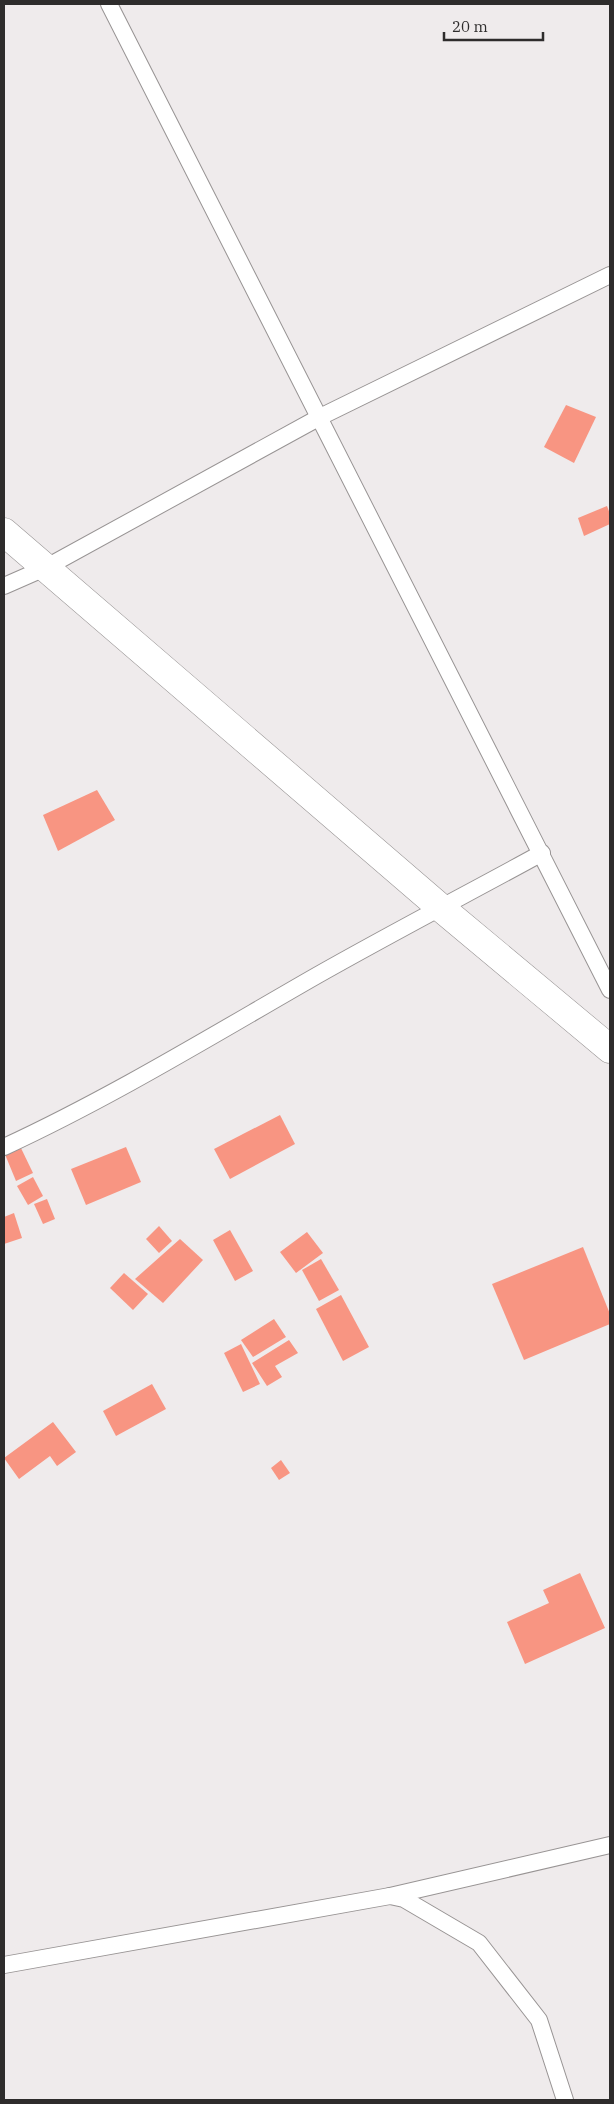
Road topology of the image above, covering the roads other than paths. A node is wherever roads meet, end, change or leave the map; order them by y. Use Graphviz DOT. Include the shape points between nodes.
graph roads {
  1 [pos="108,4"];
  2 [pos="610,275"];
  3 [pos="320,417"];
  4 [pos="4,532"];
  5 [pos="45,568"];
  6 [pos="4,586"];
  7 [pos="542,853"];
  8 [pos="441,908"];
  9 [pos="610,990"];
  10 [pos="610,1048"];
  11 [pos="4,1147"];
  12 [pos="610,1845"];
  13 [pos="390,1896"];
  14 [pos="4,1965"];
  15 [pos="565,2100"];
  1 -- 3 [label="lane"];
  2 -- 3 [label="lane"];
  3 -- 5 [label="lane"];
  3 -- 7 [label="lane"];
  4 -- 5 [label="street"];
  5 -- 6 [label="lane"];
  5 -- 8 [label="street"];
  7 -- 8 [label="lane"];
  7 -- 9 [label="lane"];
  8 -- 10 [label="street"];
  8 -- 11 [label="lane" via="194,1048"];
  12 -- 13 [label="lane"];
  13 -- 14 [label="lane"];
  13 -- 15 [label="lane" via="404,1899 479,1943 539,2020"];
}
